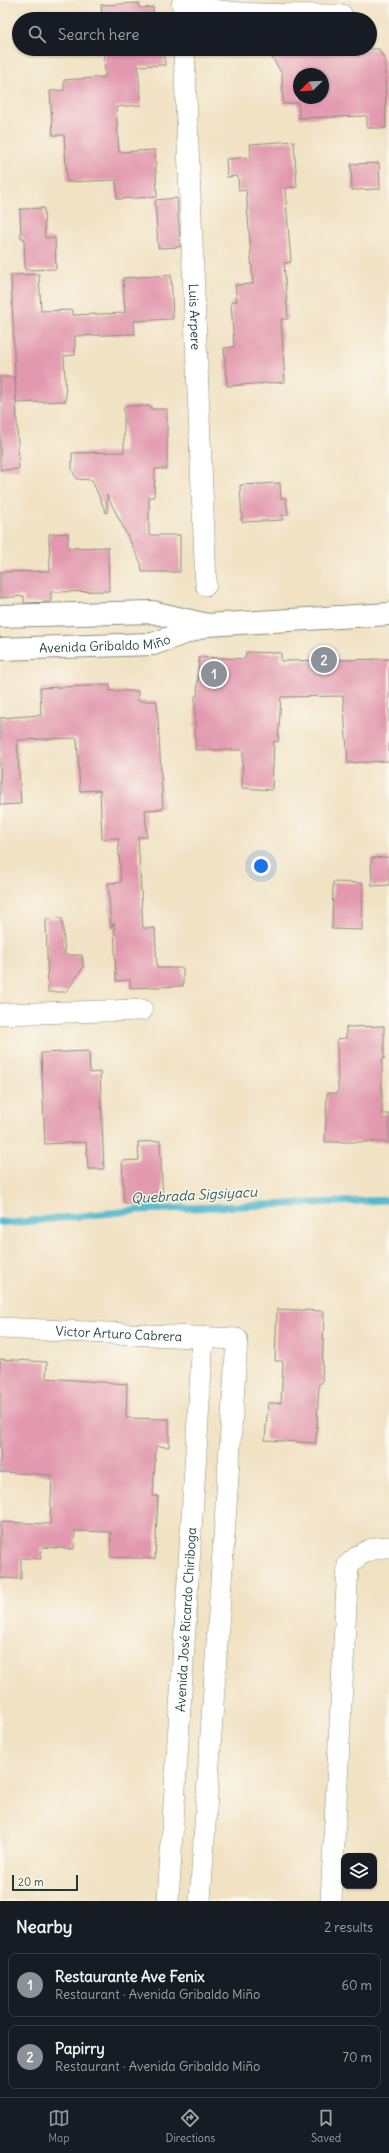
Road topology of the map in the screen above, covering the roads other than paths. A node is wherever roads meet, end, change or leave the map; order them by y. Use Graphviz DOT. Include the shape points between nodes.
graph roads {
  1 [pos="182,8"];
  2 [pos="234,12"];
  3 [pos="184,56"];
  4 [pos="206,585"];
  5 [pos="389,614"];
  6 [pos="0,616"];
  7 [pos="207,624"];
  8 [pos="0,649"];
  9 [pos="142,1010"];
  10 [pos="0,1014"];
  11 [pos="0,1328"];
  12 [pos="203,1339"];
  13 [pos="389,1547"];
  14 [pos="171,1859"];
  15 [pos="203,1860"];
  16 [pos="168,1901"];
  17 [pos="200,1901"];
  18 [pos="331,1901"];
  1 -- 2 [label="street"];
  3 -- 4 [label="street, Luis Arpere"];
  5 -- 7 [label="street, Avenida Gribaldo Miño"];
  6 -- 7 [label="street, Avenida Gribaldo Miño" via="152,612"];
  7 -- 8 [label="street, Avenida Gribaldo Miño" via="153,644"];
  9 -- 10 [label="street"];
  11 -- 12 [label="street, Victor Arturo Cabrera"];
  12 -- 14 [label="street, Avenida José Ricardo Chiriboga"];
  12 -- 15 [label="street, Victor Arturo Cabrera" via="237,1339"];
  13 -- 18 [label="street" via="377,1547 359,1554 348,1565"];
  14 -- 15 [label="street"];
  14 -- 16 [label="street, Avenida José Ricardo Chiriboga"];
  15 -- 17 [label="street"];
}
